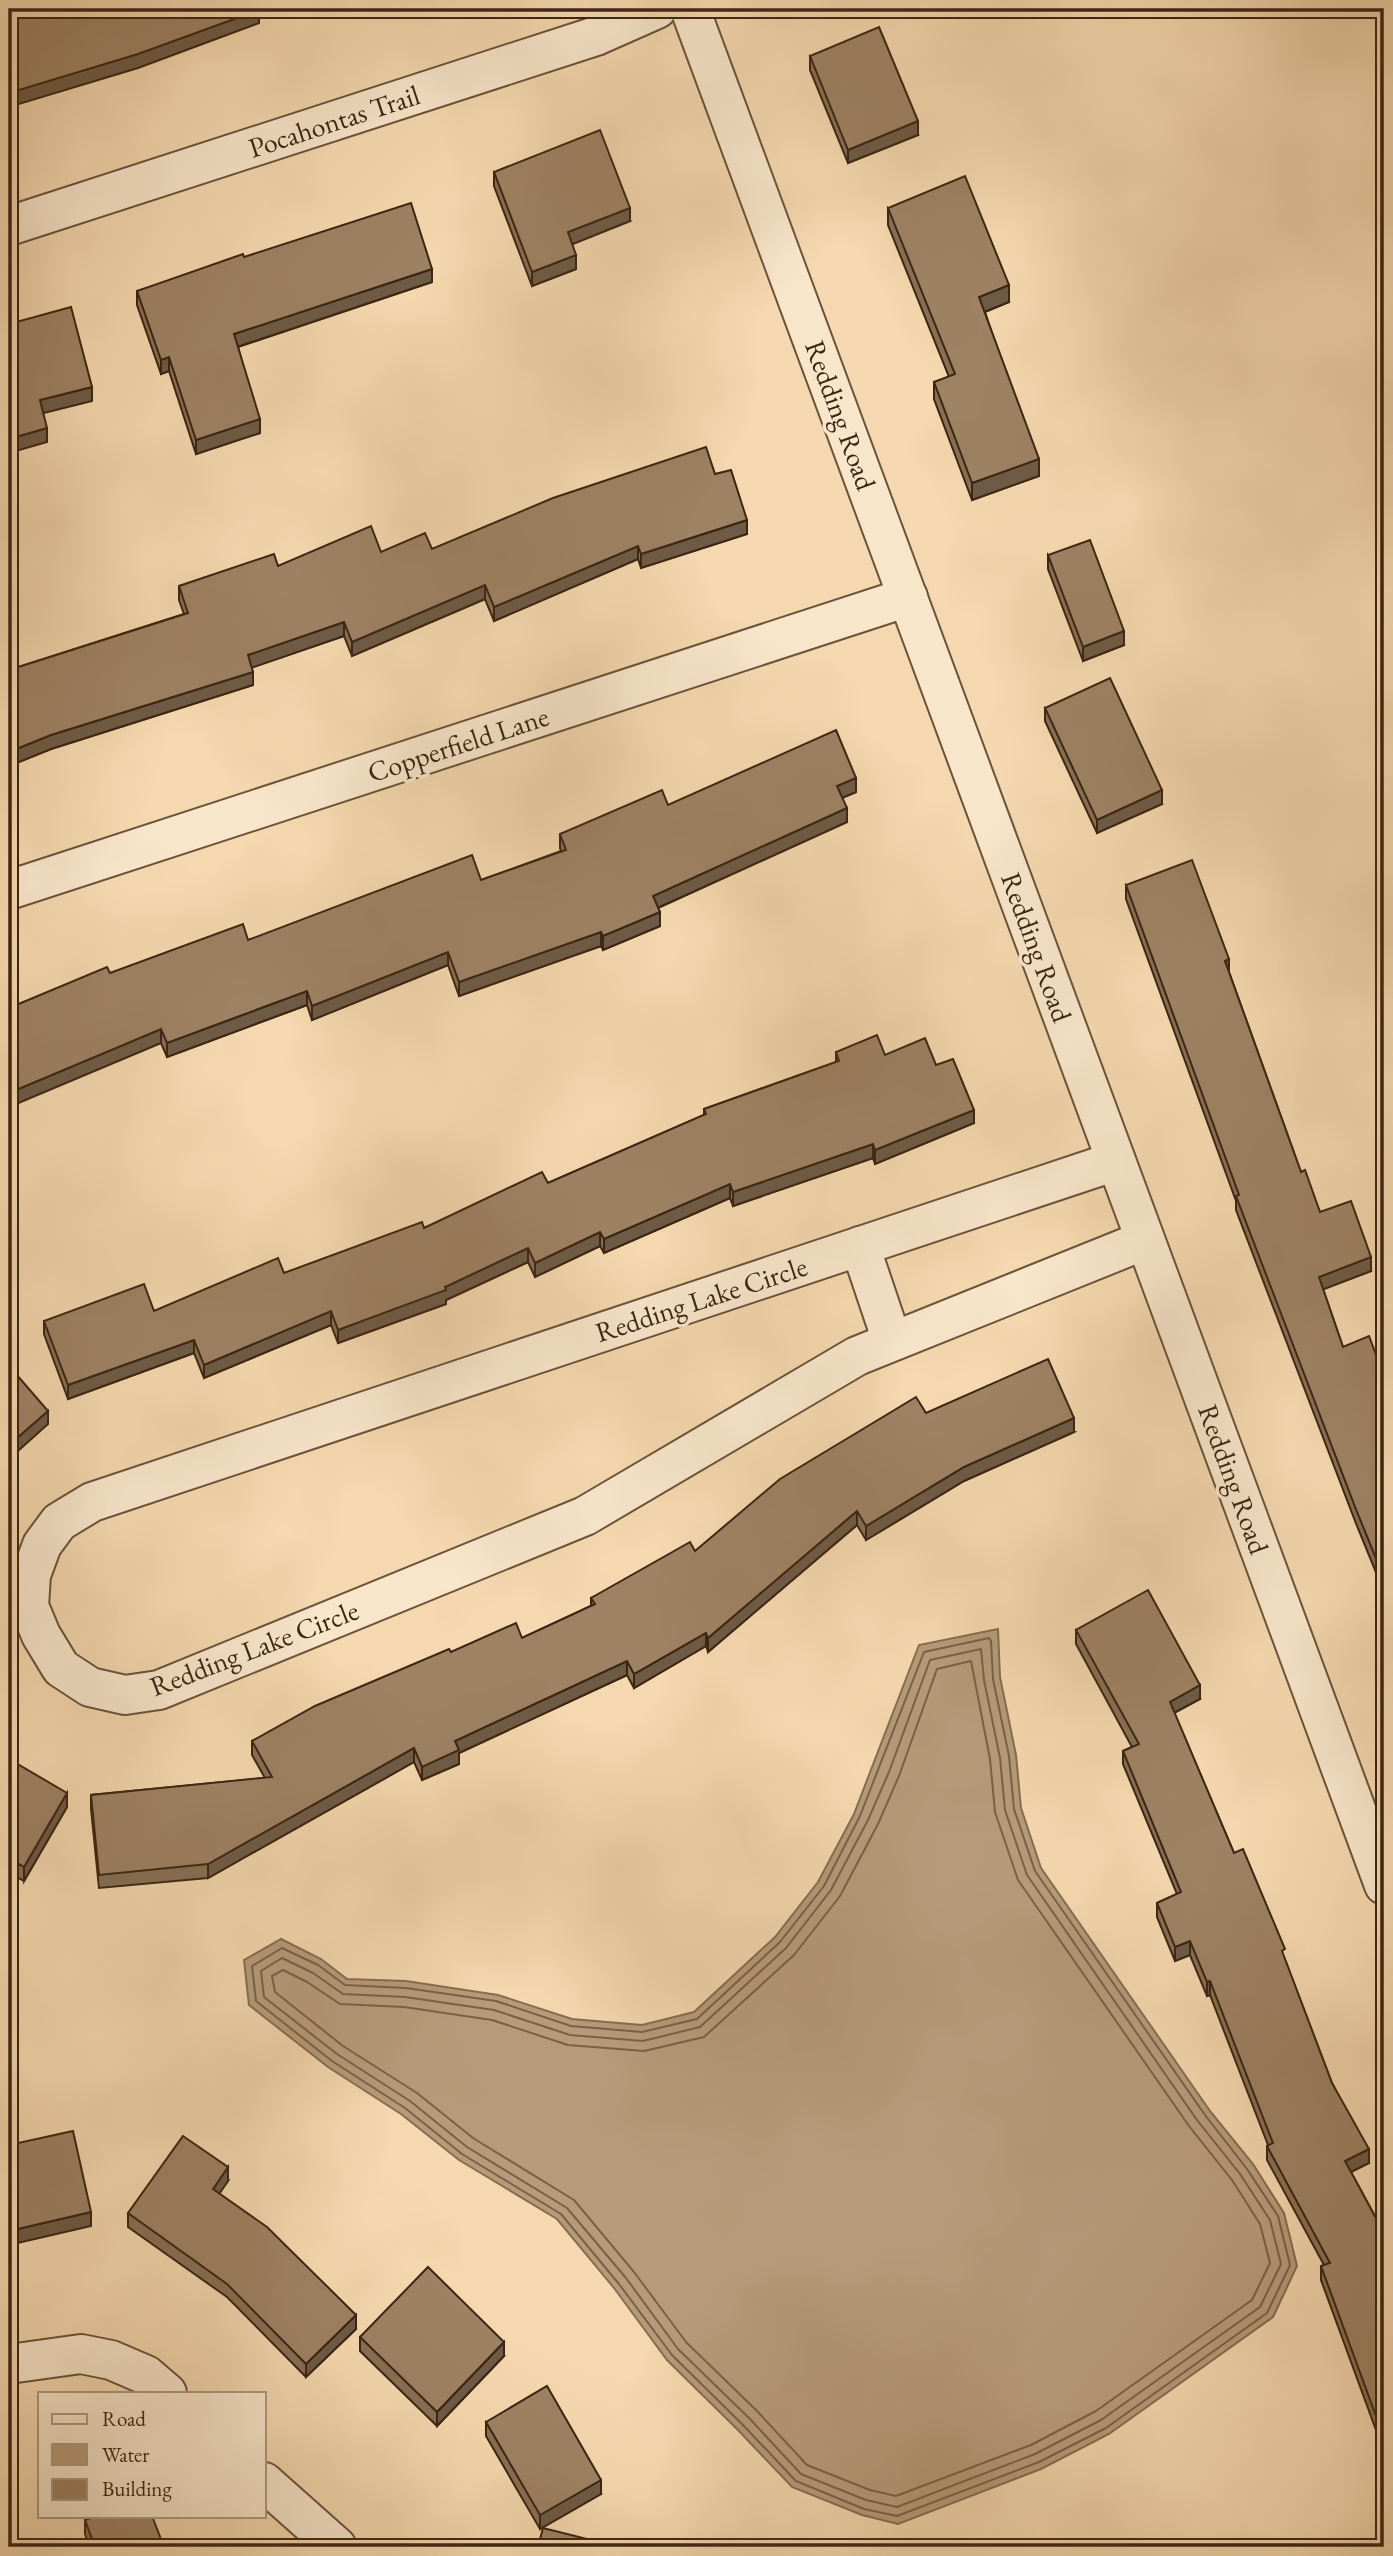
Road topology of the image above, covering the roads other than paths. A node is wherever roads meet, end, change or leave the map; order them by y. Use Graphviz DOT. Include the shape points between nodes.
graph roads {
  1 [pos="657,9"];
  2 [pos="690,9"];
  3 [pos="9,226"];
  4 [pos="908,597"];
  5 [pos="9,890"];
  6 [pos="1116,1161"];
  7 [pos="1145,1240"];
  8 [pos="860,1246"];
  9 [pos="892,1341"];
  10 [pos="1384,1885"];
  11 [pos="9,2364"];
  12 [pos="166,2392"];
  13 [pos="266,2484"];
  14 [pos="337,2547"];
  1 -- 3 [label="street, Pocahontas Trail" via="596,36"];
  2 -- 4 [label="street, Redding Road"];
  4 -- 5 [label="street, Copperfield Lane"];
  4 -- 6 [label="street, Redding Road"];
  6 -- 7 [label="street, Redding Road"];
  6 -- 8 [label="street, Redding Lake Circle"];
  7 -- 9 [label="street, Redding Lake Circle"];
  7 -- 10 [label="street, Redding Road"];
  8 -- 9 [label="street"];
  8 -- 9 [label="street, Redding Lake Circle" via="92,1502 60,1522 42,1545 32,1575 29,1606 61,1668 90,1687 125,1695 159,1690 585,1516 857,1356"];
  11 -- 12 [label="street" via="81,2354 111,2360 146,2375"];
  13 -- 14 [label="street"];
}
